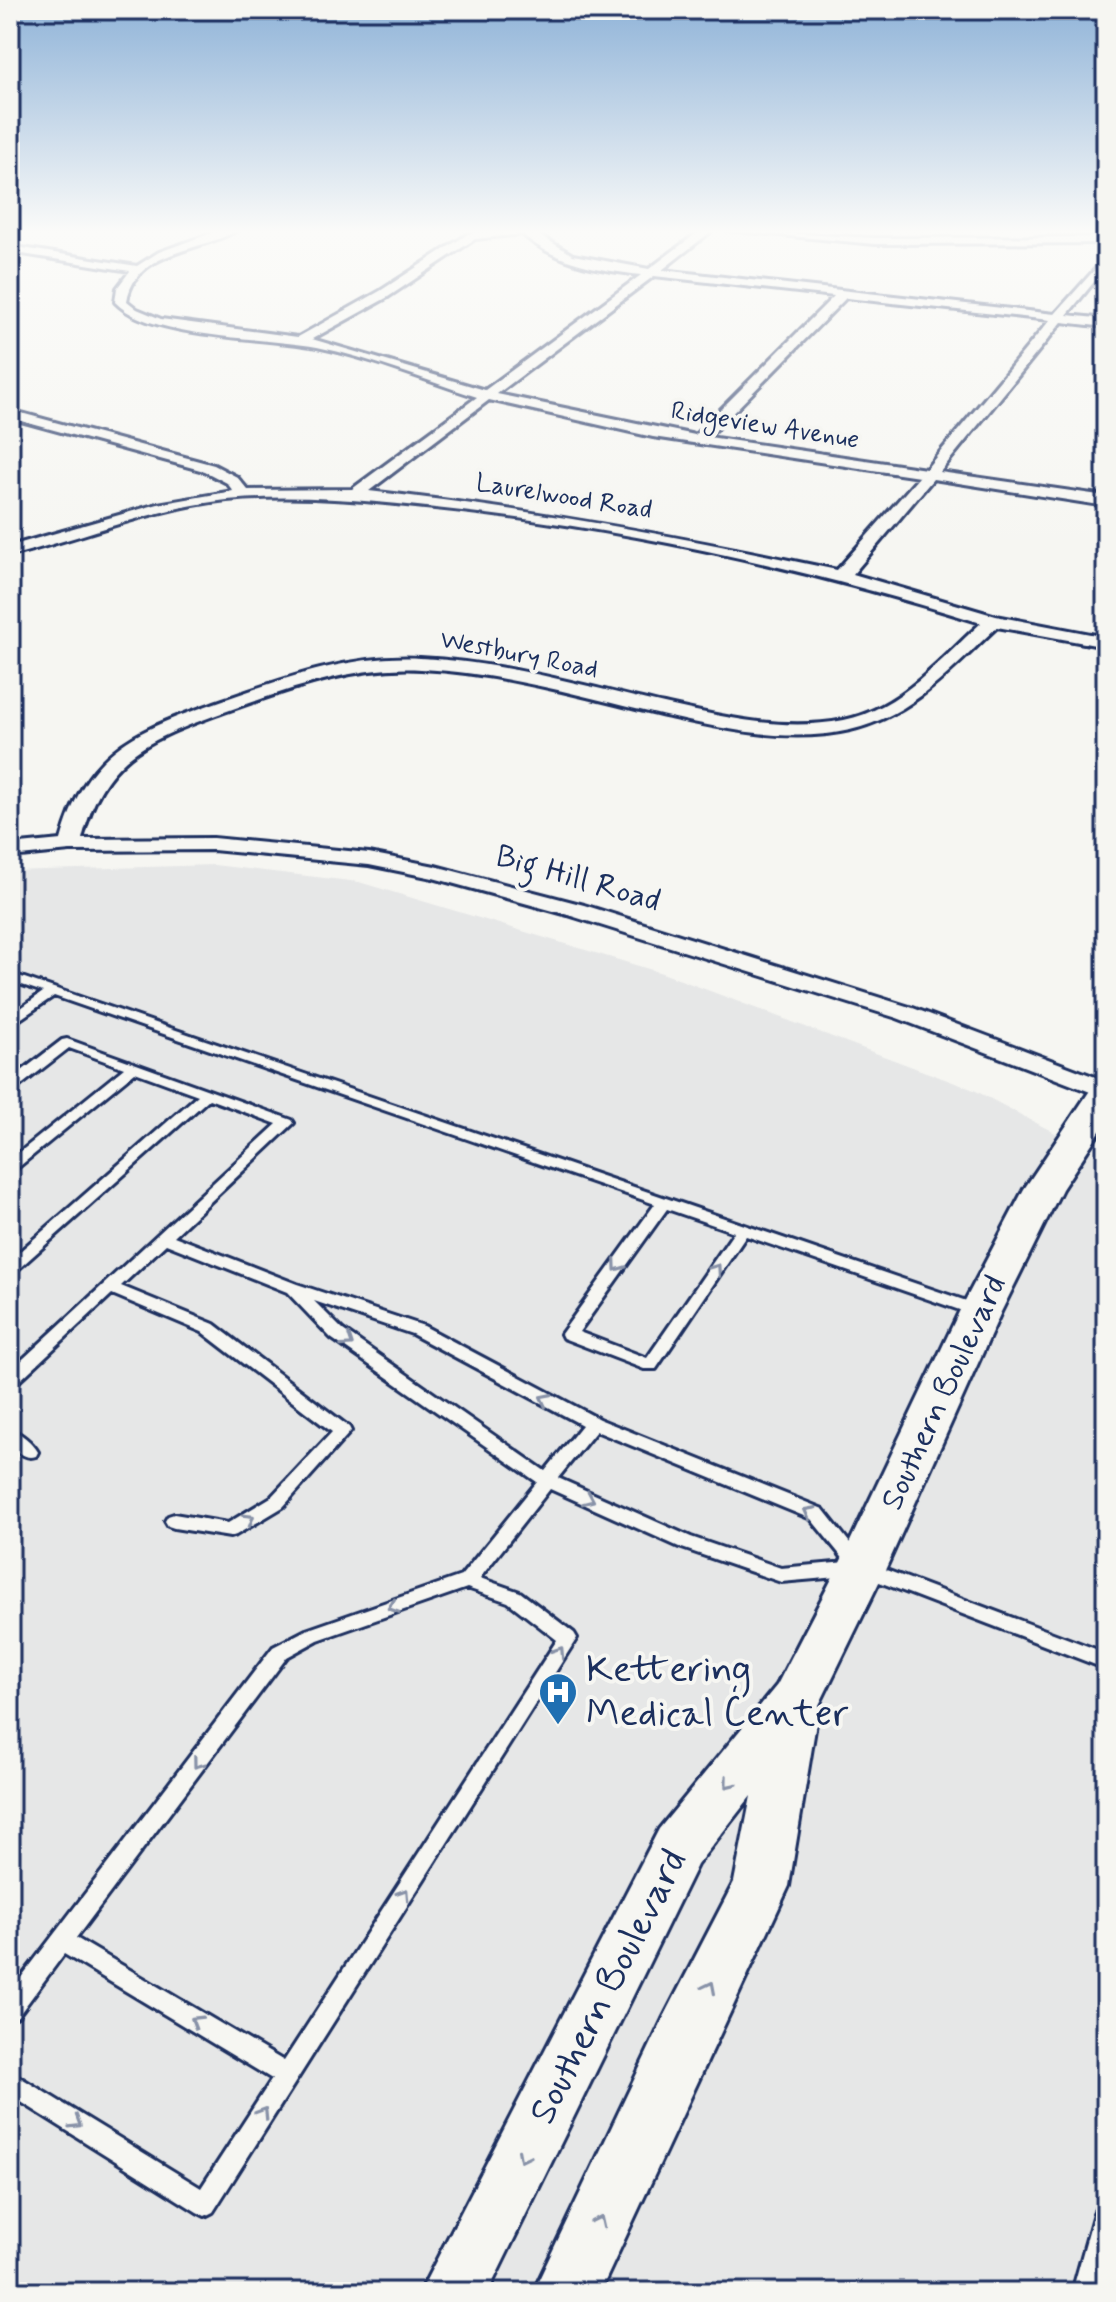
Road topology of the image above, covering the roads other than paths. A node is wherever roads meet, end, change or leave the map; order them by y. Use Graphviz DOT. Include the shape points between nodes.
graph roads {
  1 [pos="270,337"];
  2 [pos="306,337"];
  3 [pos="566,337"];
  4 [pos="800,337"];
  5 [pos="1043,337"];
  6 [pos="300,341"];
  7 [pos="489,396"];
  8 [pos="10,414"];
  9 [pos="698,440"];
  10 [pos="928,475"];
  11 [pos="243,494"];
  12 [pos="355,494"];
  13 [pos="1106,501"];
  14 [pos="10,551"];
  15 [pos="842,575"];
  16 [pos="993,621"];
  17 [pos="1106,642"];
  18 [pos="70,845"];
  19 [pos="10,851"];
  20 [pos="10,977"];
  21 [pos="52,991"];
  22 [pos="10,1022"];
  23 [pos="134,1067"];
  24 [pos="10,1087"];
  25 [pos="1106,1092"];
  26 [pos="207,1094"];
  27 [pos="10,1167"];
  28 [pos="664,1203"];
  29 [pos="743,1230"];
  30 [pos="162,1237"];
  31 [pos="10,1268"];
  32 [pos="109,1287"];
  33 [pos="292,1288"];
  34 [pos="980,1312"];
  35 [pos="10,1380"];
  36 [pos="593,1423"];
  37 [pos="10,1435"];
  38 [pos="30,1452"];
  39 [pos="548,1481"];
  40 [pos="174,1521"];
  41 [pos="862,1568"];
  42 [pos="467,1581"];
  43 [pos="1106,1661"];
  44 [pos="795,1700"];
  45 [pos="62,1941"];
  46 [pos="10,2009"];
  47 [pos="287,2075"];
  48 [pos="10,2082"];
  49 [pos="1106,2213"];
  50 [pos="453,2292"];
  51 [pos="566,2292"];
  52 [pos="1084,2292"];
  1 -- 6 [label="street, Ridgeview Avenue"];
  2 -- 6 [label="street"];
  3 -- 7 [label="street"];
  4 -- 9 [label="street"];
  5 -- 10 [label="street"];
  6 -- 7 [label="street, Ridgeview Avenue" via="366,356"];
  7 -- 9 [label="street, Ridgeview Avenue"];
  7 -- 12 [label="street"];
  8 -- 11 [label="street" via="209,468 232,480"];
  9 -- 10 [label="street, Ridgeview Avenue"];
  10 -- 13 [label="street, Ridgeview Avenue"];
  10 -- 15 [label="street"];
  11 -- 12 [label="street, Laurelwood Road"];
  11 -- 14 [label="street, Laurelwood Road" via="158,509"];
  12 -- 15 [label="street, Laurelwood Road" via="566,519"];
  15 -- 16 [label="street, Laurelwood Road"];
  16 -- 17 [label="street, Laurelwood Road"];
  16 -- 18 [label="street, Westbury Road" via="890,710 851,725 817,730 749,728 452,666 376,664 318,674 171,725 123,748 98,774"];
  18 -- 19 [label="street, Big Hill Road"];
  18 -- 25 [label="street, Big Hill Road" via="264,848 435,872 576,910 905,1013"];
  20 -- 21 [label="lane"];
  21 -- 22 [label="lane"];
  21 -- 28 [label="lane"];
  23 -- 24 [label="lane" via="67,1043"];
  23 -- 26 [label="lane"];
  23 -- 27 [label="lane"];
  25 -- 34 [label="street, Southern Boulevard" via="1043,1189"];
  26 -- 30 [label="lane" via="287,1123"];
  26 -- 31 [label="lane"];
  28 -- 29 [label="lane"];
  28 -- 29 [label="lane, one-way" via="569,1334 650,1365"];
  29 -- 34 [label="lane"];
  30 -- 32 [label="lane"];
  30 -- 33 [label="lane"];
  32 -- 35 [label="lane"];
  40 -- 32 [label="lane, one-way" via="230,1530 277,1502 343,1431 208,1328"];
  36 -- 33 [label="lane, one-way" via="418,1330"];
  33 -- 39 [label="lane, one-way" via="337,1334"];
  34 -- 41 [label="street, Southern Boulevard"];
  36 -- 39 [label="lane"];
  41 -- 36 [label="lane, one-way" via="817,1514"];
  37 -- 38 [label="lane"];
  39 -- 41 [label="lane, one-way" via="685,1542 781,1575"];
  39 -- 42 [label="lane"];
  41 -- 43 [label="lane"];
  41 -- 44 [label="street, Southern Boulevard"];
  42 -- 45 [label="lane, one-way" via="312,1635 280,1652"];
  47 -- 42 [label="lane, one-way" via="568,1638 514,1597"];
  44 -- 50 [label="street, Southern Boulevard, one-way" via="678,1847"];
  51 -- 44 [label="street, Southern Boulevard, one-way" via="761,1886"];
  45 -- 46 [label="lane"];
  47 -- 45 [label="lane, one-way"];
  48 -- 47 [label="lane, one-way" via="205,2204"];
  49 -- 52 [label="lane"];
}
